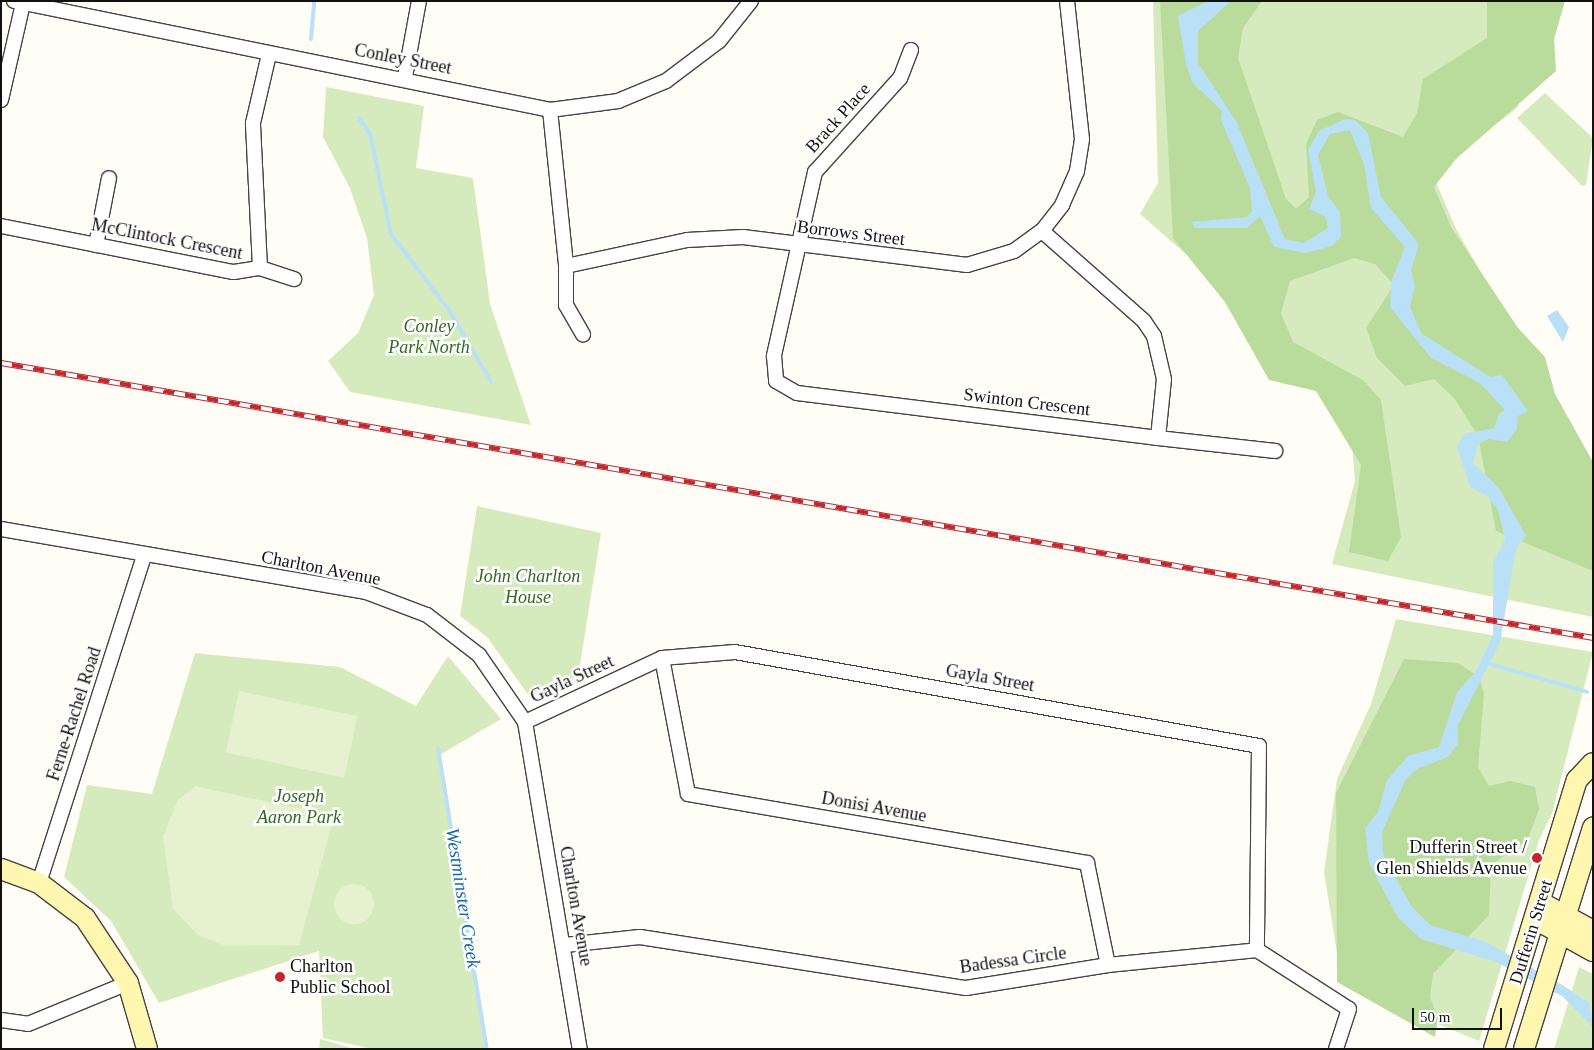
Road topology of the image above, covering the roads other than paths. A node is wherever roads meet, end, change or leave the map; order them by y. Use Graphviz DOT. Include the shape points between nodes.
graph roads {
  1 [pos="419,1"];
  2 [pos="751,1"];
  3 [pos="1067,1"];
  4 [pos="19,2"];
  5 [pos="911,50"];
  6 [pos="269,54"];
  7 [pos="405,77"];
  8 [pos="1,100"];
  9 [pos="550,110"];
  10 [pos="109,178"];
  11 [pos="1,226"];
  12 [pos="1042,231"];
  13 [pos="96,245"];
  14 [pos="798,246"];
  15 [pos="566,266"];
  16 [pos="260,268"];
  17 [pos="294,278"];
  18 [pos="583,335"];
  19 [pos="1158,438"];
  20 [pos="1275,451"];
  21 [pos="1,529"];
  22 [pos="144,556"];
  23 [pos="662,658"];
  24 [pos="525,722"];
  25 [pos="1593,763"];
  26 [pos="1593,827"];
  27 [pos="1,869"];
  28 [pos="39,883"];
  29 [pos="1538,910"];
  30 [pos="1564,925"];
  31 [pos="1593,931"];
  32 [pos="565,945"];
  33 [pos="1257,950"];
  34 [pos="1593,951"];
  35 [pos="1108,965"];
  36 [pos="128,983"];
  37 [pos="1,1020"];
  38 [pos="1527,1040"];
  39 [pos="147,1049"];
  40 [pos="580,1049"];
  41 [pos="1336,1049"];
  42 [pos="1494,1049"];
  1 -- 7 [label="street"];
  2 -- 9 [label="street, Conley Street" via="719,41 666,81 618,101"];
  3 -- 12 [label="street, Borrows Street" via="1082,139 1077,171 1062,205"];
  4 -- 6 [label="street, Conley Street"];
  4 -- 8 [label="street"];
  5 -- 14 [label="street, Brack Place" via="900,78 815,172"];
  6 -- 7 [label="street, Conley Street"];
  6 -- 16 [label="street, McClintock Crescent" via="254,124"];
  7 -- 9 [label="street, Conley Street"];
  9 -- 15 [label="street"];
  10 -- 13 [label="street"];
  11 -- 13 [label="street, McClintock Crescent"];
  12 -- 14 [label="street, Borrows Street" via="1014,251 967,265"];
  12 -- 19 [label="street" via="1144,320 1154,336 1164,379"];
  13 -- 16 [label="street, McClintock Crescent" via="234,272"];
  14 -- 15 [label="street, Borrows Street" via="743,238 687,240"];
  14 -- 19 [label="street, Swinton Crescent" via="774,356 776,381 784,388"];
  15 -- 18 [label="street" via="566,305"];
  16 -- 17 [label="street"];
  19 -- 20 [label="street, Swinton Crescent"];
  21 -- 22 [label="street, Charlton Avenue"];
  22 -- 24 [label="street, Charlton Avenue" via="366,592 426,615 479,655"];
  22 -- 28 [label="street, Ferne-Rachel Road"];
  23 -- 24 [label="street, Gayla Street"];
  23 -- 33 [label="street, Gayla Street" via="735,652 1259,746"];
  23 -- 35 [label="street, Donisi Avenue" via="688,794 1087,863"];
  24 -- 32 [label="street, Charlton Avenue"];
  25 -- 29 [label="main road, Dufferin Street" via="1577,780"];
  26 -- 30 [label="main road, Dufferin Street"];
  27 -- 28 [label="main road"];
  28 -- 36 [label="main road" via="84,918"];
  29 -- 30 [label="main road"];
  29 -- 42 [label="main road, Dufferin Street"];
  30 -- 31 [label="main road"];
  30 -- 34 [label="main road"];
  30 -- 38 [label="main road, Dufferin Street"];
  32 -- 35 [label="street, Badessa Circle" via="640,937 966,988"];
  32 -- 40 [label="street, Charlton Avenue"];
  33 -- 35 [label="street, Badessa Circle"];
  33 -- 41 [label="street" via="1349,1009"];
  36 -- 37 [label="street" via="28,1024"];
  36 -- 39 [label="main road"];
}
